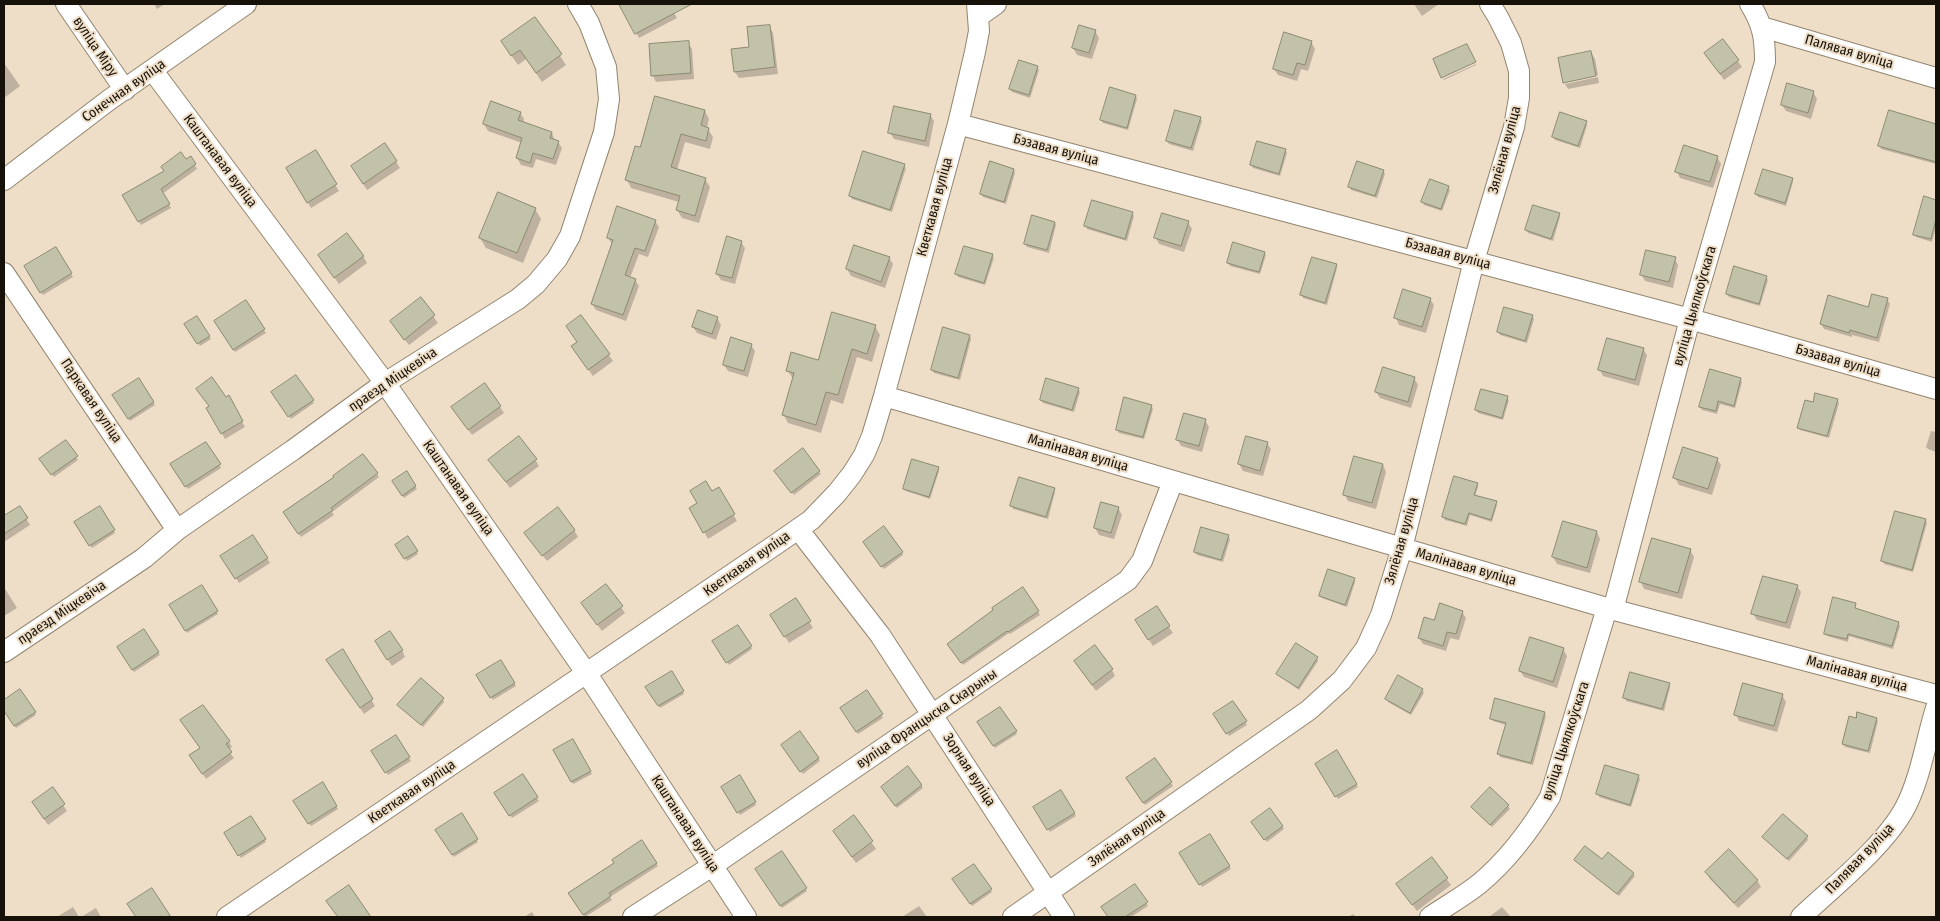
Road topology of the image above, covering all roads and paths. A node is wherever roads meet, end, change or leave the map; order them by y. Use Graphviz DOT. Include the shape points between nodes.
graph roads {
  1 [pos="66,4"];
  2 [pos="246,4"];
  3 [pos="578,4"];
  4 [pos="996,4"];
  5 [pos="1490,4"];
  6 [pos="1750,4"];
  7 [pos="978,10"];
  8 [pos="1762,27"];
  9 [pos="153,71"];
  10 [pos="1936,78"];
  11 [pos="125,90"];
  12 [pos="958,124"];
  13 [pos="4,180"];
  14 [pos="1474,261"];
  15 [pos="4,273"];
  16 [pos="1690,319"];
  17 [pos="385,383"];
  18 [pos="1936,389"];
  19 [pos="884,396"];
  20 [pos="1173,481"];
  21 [pos="798,529"];
  22 [pos="177,530"];
  23 [pos="1402,548"];
  24 [pos="1610,609"];
  25 [pos="4,652"];
  26 [pos="587,674"];
  27 [pos="1936,695"];
  28 [pos="1936,708"];
  29 [pos="933,714"];
  30 [pos="712,866"];
  31 [pos="1048,894"];
  32 [pos="227,917"];
  33 [pos="633,917"];
  34 [pos="746,917"];
  35 [pos="1013,917"];
  36 [pos="1064,917"];
  37 [pos="1430,917"];
  38 [pos="1801,917"];
  1 -- 11 [label="street, вуліца Міру"];
  2 -- 9 [label="street, Сонечная вуліца"];
  3 -- 17 [label="street, праезд Міцкевіча" via="606,67 609,99 604,132 570,236 557,259 518,299"];
  4 -- 7 [label="street"];
  5 -- 14 [label="street, Зялёная вуліца" via="1511,43 1519,71 1519,98 1514,126"];
  6 -- 8 [label="street, вуліца Цыялкоўскага"];
  7 -- 12 [label="street, Кветкавая вуліца" via="979,30"];
  8 -- 10 [label="street, Палявая вуліца"];
  8 -- 16 [label="street, вуліца Цыялкоўскага" via="1765,62"];
  9 -- 11 [label="street, Сонечная вуліца"];
  9 -- 17 [label="street, Каштанавая вуліца"];
  11 -- 13 [label="street, Сонечная вуліца"];
  12 -- 14 [label="street, Бэзавая вуліца"];
  12 -- 19 [label="street, Кветкавая вуліца"];
  14 -- 16 [label="street, Бэзавая вуліца"];
  14 -- 23 [label="street, Зялёная вуліца"];
  15 -- 22 [label="street, Паркавая вуліца"];
  16 -- 18 [label="street, Бэзавая вуліца"];
  16 -- 24 [label="street, вуліца Цыялкоўскага"];
  17 -- 22 [label="street, праезд Міцкевіча"];
  17 -- 26 [label="street, Каштанавая вуліца"];
  19 -- 20 [label="street, Малінавая вуліца"];
  19 -- 21 [label="street, Кветкавая вуліца" via="864,455 837,493"];
  20 -- 23 [label="street, Малінавая вуліца"];
  20 -- 29 [label="street, вуліца Францыска Скарыны" via="1142,562 1128,580"];
  21 -- 26 [label="street, Кветкавая вуліца"];
  21 -- 29 [label="street, Зорная вуліца" via="880,635"];
  22 -- 25 [label="street, праезд Міцкевіча" via="144,558"];
  23 -- 24 [label="street, Малінавая вуліца"];
  23 -- 31 [label="street, Зялёная вуліца" via="1381,615 1366,648 1342,680 1309,710"];
  24 -- 27 [label="street, Малінавая вуліца"];
  24 -- 37 [label="street, вуліца Цыялкоўскага" via="1550,797 1534,824 1508,856 1479,884"];
  26 -- 30 [label="street, Каштанавая вуліца"];
  26 -- 32 [label="street, Кветкавая вуліца"];
  28 -- 38 [label="street, Палявая вуліца" via="1915,781 1893,828"];
  29 -- 30 [label="street, вуліца Францыска Скарыны"];
  29 -- 31 [label="street, Зорная вуліца"];
  30 -- 33 [label="street, вуліца Францыска Скарыны"];
  30 -- 34 [label="street, Каштанавая вуліца"];
  31 -- 35 [label="street, Зялёная вуліца"];
  31 -- 36 [label="street, Зорная вуліца"];
}
